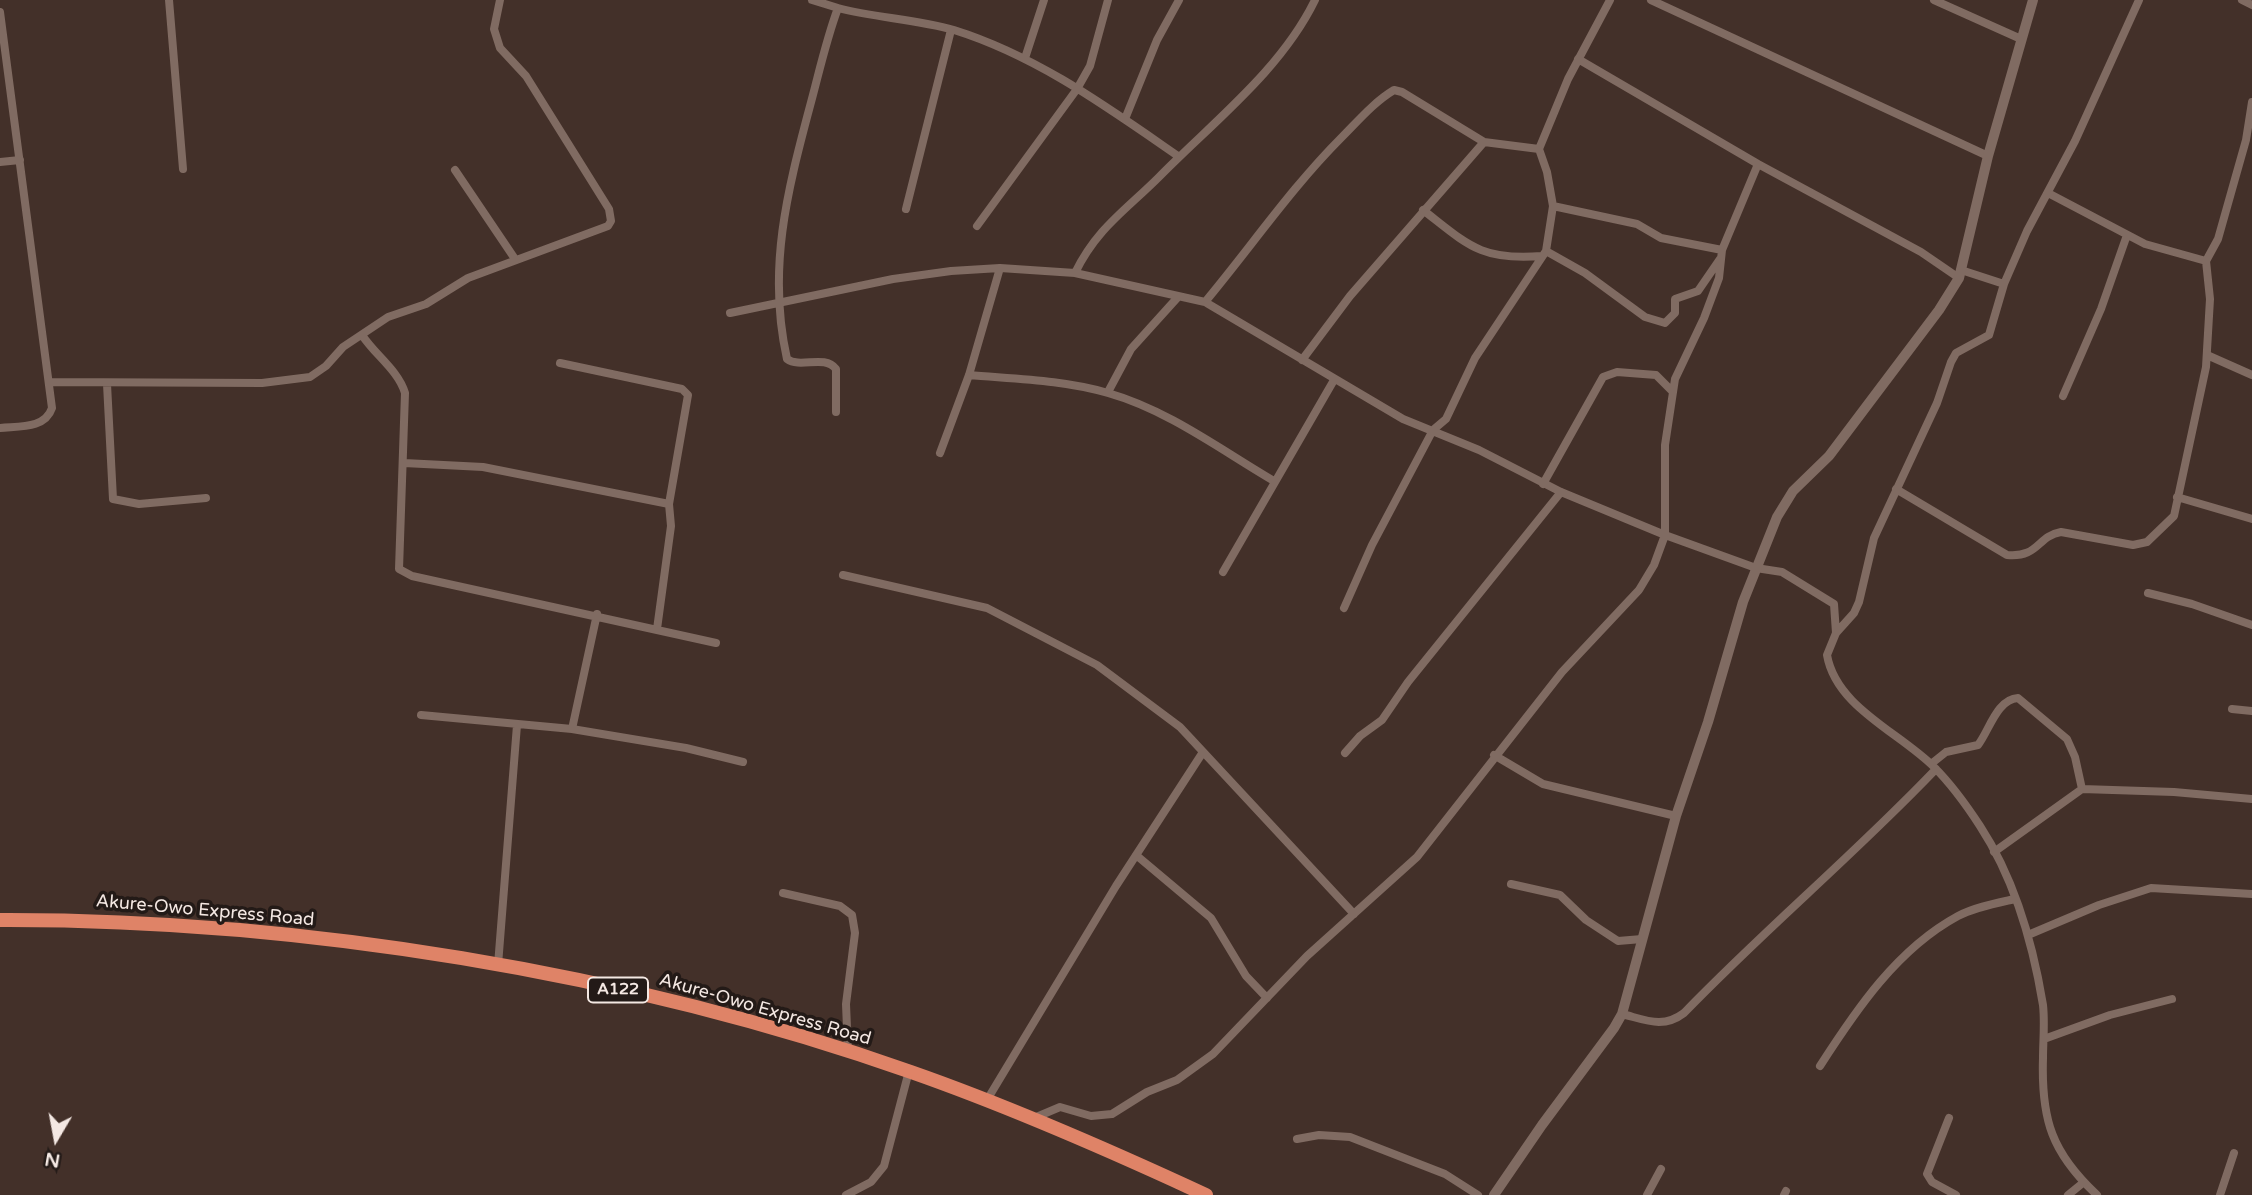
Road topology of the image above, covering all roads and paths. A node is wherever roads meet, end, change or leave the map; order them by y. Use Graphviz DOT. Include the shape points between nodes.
graph roads {
  1 [pos="169,0"];
  2 [pos="500,0"];
  3 [pos="812,0"];
  4 [pos="1044,0"];
  5 [pos="1108,0"];
  6 [pos="1179,0"];
  7 [pos="1315,0"];
  8 [pos="1610,0"];
  9 [pos="1651,0"];
  10 [pos="1934,0"];
  11 [pos="2033,0"];
  12 [pos="2139,0"];
  13 [pos="2242,0"];
  14 [pos="1946,3"];
  15 [pos="2252,5"];
  16 [pos="838,8"];
  17 [pos="0,12"];
  18 [pos="951,30"];
  19 [pos="2021,39"];
  20 [pos="1025,58"];
  21 [pos="1578,60"];
  22 [pos="1077,89"];
  23 [pos="2252,102"];
  24 [pos="1125,119"];
  25 [pos="1483,142"];
  26 [pos="1539,149"];
  27 [pos="1178,156"];
  28 [pos="1988,156"];
  29 [pos="20,160"];
  30 [pos="0,162"];
  31 [pos="1758,164"];
  32 [pos="183,169"];
  33 [pos="455,170"];
  34 [pos="2048,193"];
  35 [pos="1553,206"];
  36 [pos="906,209"];
  37 [pos="1423,210"];
  38 [pos="977,226"];
  39 [pos="2127,235"];
  40 [pos="1544,253"];
  41 [pos="1721,254"];
  42 [pos="516,259"];
  43 [pos="2206,261"];
  44 [pos="1000,268"];
  45 [pos="1075,273"];
  46 [pos="1960,274"];
  47 [pos="2004,284"];
  48 [pos="1178,297"];
  49 [pos="777,302"];
  50 [pos="1205,302"];
  51 [pos="730,313"];
  52 [pos="362,335"];
  53 [pos="2207,355"];
  54 [pos="1302,360"];
  55 [pos="560,363"];
  56 [pos="2252,375"];
  57 [pos="969,376"];
  58 [pos="1335,380"];
  59 [pos="49,382"];
  60 [pos="107,384"];
  61 [pos="1672,391"];
  62 [pos="1108,393"];
  63 [pos="2063,396"];
  64 [pos="836,412"];
  65 [pos="0,428"];
  66 [pos="1433,430"];
  67 [pos="940,453"];
  68 [pos="404,463"];
  69 [pos="1274,481"];
  70 [pos="1543,484"];
  71 [pos="1896,489"];
  72 [pos="1560,492"];
  73 [pos="2177,497"];
  74 [pos="206,498"];
  75 [pos="670,504"];
  76 [pos="2252,519"];
  77 [pos="1665,536"];
  78 [pos="1756,568"];
  79 [pos="1223,572"];
  80 [pos="843,575"];
  81 [pos="2148,593"];
  82 [pos="1344,608"];
  83 [pos="597,614"];
  84 [pos="2252,625"];
  85 [pos="657,629"];
  86 [pos="1836,633"];
  87 [pos="716,643"];
  88 [pos="2232,709"];
  89 [pos="2252,710"];
  90 [pos="421,715"];
  91 [pos="517,725"];
  92 [pos="572,729"];
  93 [pos="1203,752"];
  94 [pos="1345,753"];
  95 [pos="1494,755"];
  96 [pos="744,762"];
  97 [pos="1933,766"];
  98 [pos="2082,789"];
  99 [pos="2252,799"];
  100 [pos="1676,816"];
  101 [pos="1994,852"];
  102 [pos="1136,855"];
  103 [pos="1511,884"];
  104 [pos="783,893"];
  105 [pos="2252,894"];
  106 [pos="2015,899"];
  107 [pos="1354,914"];
  108 [pos="0,920"];
  109 [pos="2028,935"];
  110 [pos="1642,939"];
  111 [pos="498,965"];
  112 [pos="1267,998"];
  113 [pos="2172,999"];
  114 [pos="1622,1014"];
  115 [pos="2045,1039"];
  116 [pos="848,1052"];
  117 [pos="1820,1066"];
  118 [pos="909,1071"];
  119 [pos="987,1100"];
  120 [pos="1034,1118"];
  121 [pos="1949,1118"];
  122 [pos="1297,1139"];
  123 [pos="2234,1153"];
  124 [pos="1661,1169"];
  125 [pos="2084,1182"];
  126 [pos="846,1195"];
  127 [pos="1206,1195"];
  128 [pos="1478,1195"];
  129 [pos="1494,1195"];
  130 [pos="1647,1195"];
  131 [pos="1956,1195"];
  132 [pos="2068,1195"];
  133 [pos="2098,1195"];
  134 [pos="2220,1195"];
  1 -- 32 [label="street"];
  2 -- 42 [label="street" via="494,29 500,48 529,80 611,214 604,230"];
  3 -- 16 [label="street"];
  4 -- 20 [label="street"];
  5 -- 22 [label="street" via="1090,66"];
  6 -- 24 [label="street" via="1157,40"];
  7 -- 27 [label="street" via="1304,22 1269,66"];
  8 -- 21 [label="street"];
  9 -- 28 [label="street"];
  10 -- 14 [label="street"];
  11 -- 19 [label="street"];
  12 -- 34 [label="street"];
  13 -- 15 [label="street"];
  14 -- 19 [label="street"];
  16 -- 18 [label="street" via="908,18"];
  16 -- 49 [label="street" via="797,154 778,250"];
  17 -- 29 [label="street"];
  18 -- 20 [label="street"];
  18 -- 36 [label="street"];
  19 -- 28 [label="street"];
  20 -- 22 [label="street"];
  21 -- 26 [label="street"];
  21 -- 31 [label="street"];
  22 -- 24 [label="street"];
  22 -- 38 [label="street"];
  23 -- 43 [label="street" via="2218,239"];
  24 -- 27 [label="street"];
  25 -- 26 [label="street"];
  25 -- 37 [label="street"];
  25 -- 50 [label="street" via="1394,90 1292,189"];
  26 -- 35 [label="street"];
  27 -- 45 [label="street" via="1113,217 1088,246"];
  28 -- 46 [label="street"];
  29 -- 30 [label="street"];
  29 -- 59 [label="street"];
  31 -- 41 [label="street"];
  31 -- 46 [label="street"];
  33 -- 42 [label="street"];
  34 -- 39 [label="street"];
  34 -- 47 [label="street"];
  35 -- 40 [label="street"];
  35 -- 41 [label="street" via="1637,224 1661,239"];
  37 -- 40 [label="street" via="1481,253"];
  37 -- 54 [label="street"];
  39 -- 43 [label="street"];
  39 -- 63 [label="street"];
  40 -- 41 [label="street" via="1585,274 1644,317 1665,323 1675,313 1675,299 1698,291"];
  40 -- 66 [label="street" via="1475,358 1446,419"];
  41 -- 61 [label="street" via="1717,285"];
  42 -- 52 [label="street" via="468,278 426,304 388,317"];
  43 -- 53 [label="street" via="2210,299"];
  44 -- 45 [label="street"];
  44 -- 49 [label="street" via="951,271"];
  44 -- 57 [label="street"];
  45 -- 48 [label="street"];
  46 -- 47 [label="street"];
  46 -- 78 [label="street" via="1939,310 1829,456 1793,491"];
  47 -- 71 [label="street" via="1989,335 1956,352"];
  48 -- 50 [label="street"];
  48 -- 62 [label="street" via="1131,349"];
  49 -- 51 [label="street"];
  49 -- 64 [label="street" via="787,359 823,361 836,369"];
  50 -- 54 [label="street"];
  52 -- 60 [label="street" via="310,377 291,381"];
  52 -- 68 [label="street" via="402,383"];
  53 -- 56 [label="street"];
  53 -- 73 [label="street"];
  54 -- 58 [label="street"];
  55 -- 75 [label="street" via="682,389 688,395"];
  57 -- 62 [label="street" via="1040,381"];
  57 -- 67 [label="street"];
  58 -- 66 [label="street" via="1403,419"];
  58 -- 69 [label="street"];
  59 -- 60 [label="street"];
  59 -- 65 [label="street" via="52,408 46,419"];
  60 -- 74 [label="street" via="113,499 139,504"];
  61 -- 70 [label="street" via="1659,377 1643,372 1603,377"];
  61 -- 77 [label="street" via="1665,445"];
  62 -- 69 [label="street" via="1183,425"];
  66 -- 70 [label="street"];
  66 -- 82 [label="street"];
  68 -- 75 [label="street" via="483,467"];
  68 -- 83 [label="street" via="398,564 403,572"];
  69 -- 79 [label="street"];
  70 -- 72 [label="street"];
  71 -- 73 [label="street" via="2007,555 2016,556 2035,550 2050,535 2061,532 2118,544 2147,542 2174,516"];
  71 -- 86 [label="street" via="1874,538 1854,613"];
  72 -- 77 [label="street"];
  72 -- 94 [label="street" via="1382,720"];
  73 -- 76 [label="street"];
  75 -- 85 [label="street"];
  77 -- 78 [label="street"];
  77 -- 95 [label="street" via="1639,590 1562,672"];
  78 -- 86 [label="street" via="1782,572 1830,600 1836,611"];
  78 -- 100 [label="street"];
  80 -- 93 [label="street" via="950,598 1017,621 1097,665 1180,727"];
  81 -- 84 [label="street"];
  83 -- 85 [label="street"];
  83 -- 92 [label="street"];
  85 -- 87 [label="street"];
  86 -- 97 [label="street" via="1827,655 1837,684"];
  88 -- 89 [label="street"];
  90 -- 91 [label="street"];
  91 -- 92 [label="street"];
  91 -- 111 [label="street"];
  92 -- 96 [label="street"];
  93 -- 102 [label="street"];
  93 -- 107 [label="street"];
  95 -- 100 [label="street" via="1543,784"];
  95 -- 107 [label="street" via="1417,857"];
  97 -- 98 [label="street" via="1946,752 1978,745 1990,722 2011,699 2018,698 2067,739"];
  97 -- 101 [label="street" via="1980,826"];
  97 -- 114 [label="street" via="1892,814 1685,1013 1671,1023 1660,1024"];
  98 -- 99 [label="street"];
  98 -- 101 [label="street"];
  100 -- 110 [label="street"];
  101 -- 106 [label="street"];
  102 -- 112 [label="street" via="1210,918 1246,975"];
  102 -- 119 [label="street"];
  103 -- 110 [label="street" via="1560,895 1586,920 1618,940"];
  104 -- 116 [label="street" via="840,906 852,915 855,933 846,1004"];
  105 -- 109 [label="street" via="2151,888"];
  106 -- 109 [label="street"];
  106 -- 117 [label="street" via="1960,915 1899,962 1869,995"];
  107 -- 112 [label="street"];
  108 -- 111 [label="highway, Akure-Owo Express Road / A122" via="221,928"];
  109 -- 115 [label="street"];
  110 -- 114 [label="street"];
  111 -- 116 [label="highway, Akure-Owo Express Road / A122" via="638,994"];
  112 -- 120 [label="street" via="1213,1054 1177,1080 1112,1114 1091,1116 1060,1107"];
  113 -- 115 [label="street"];
  114 -- 129 [label="street"];
  115 -- 125 [label="street" via="2048,1127 2059,1152"];
  116 -- 118 [label="highway, Akure-Owo Express Road / A122"];
  118 -- 119 [label="highway, Akure-Owo Express Road / A122"];
  118 -- 126 [label="street" via="884,1166 871,1182"];
  119 -- 120 [label="highway, Akure-Owo Express Road / A122"];
  120 -- 127 [label="highway, Akure-Owo Express Road / A122"];
  121 -- 131 [label="street" via="1927,1174 1932,1182"];
  122 -- 128 [label="street" via="1350,1137 1445,1174"];
  123 -- 134 [label="street"];
  124 -- 130 [label="street"];
  125 -- 132 [label="street"];
  125 -- 133 [label="street"];
}
